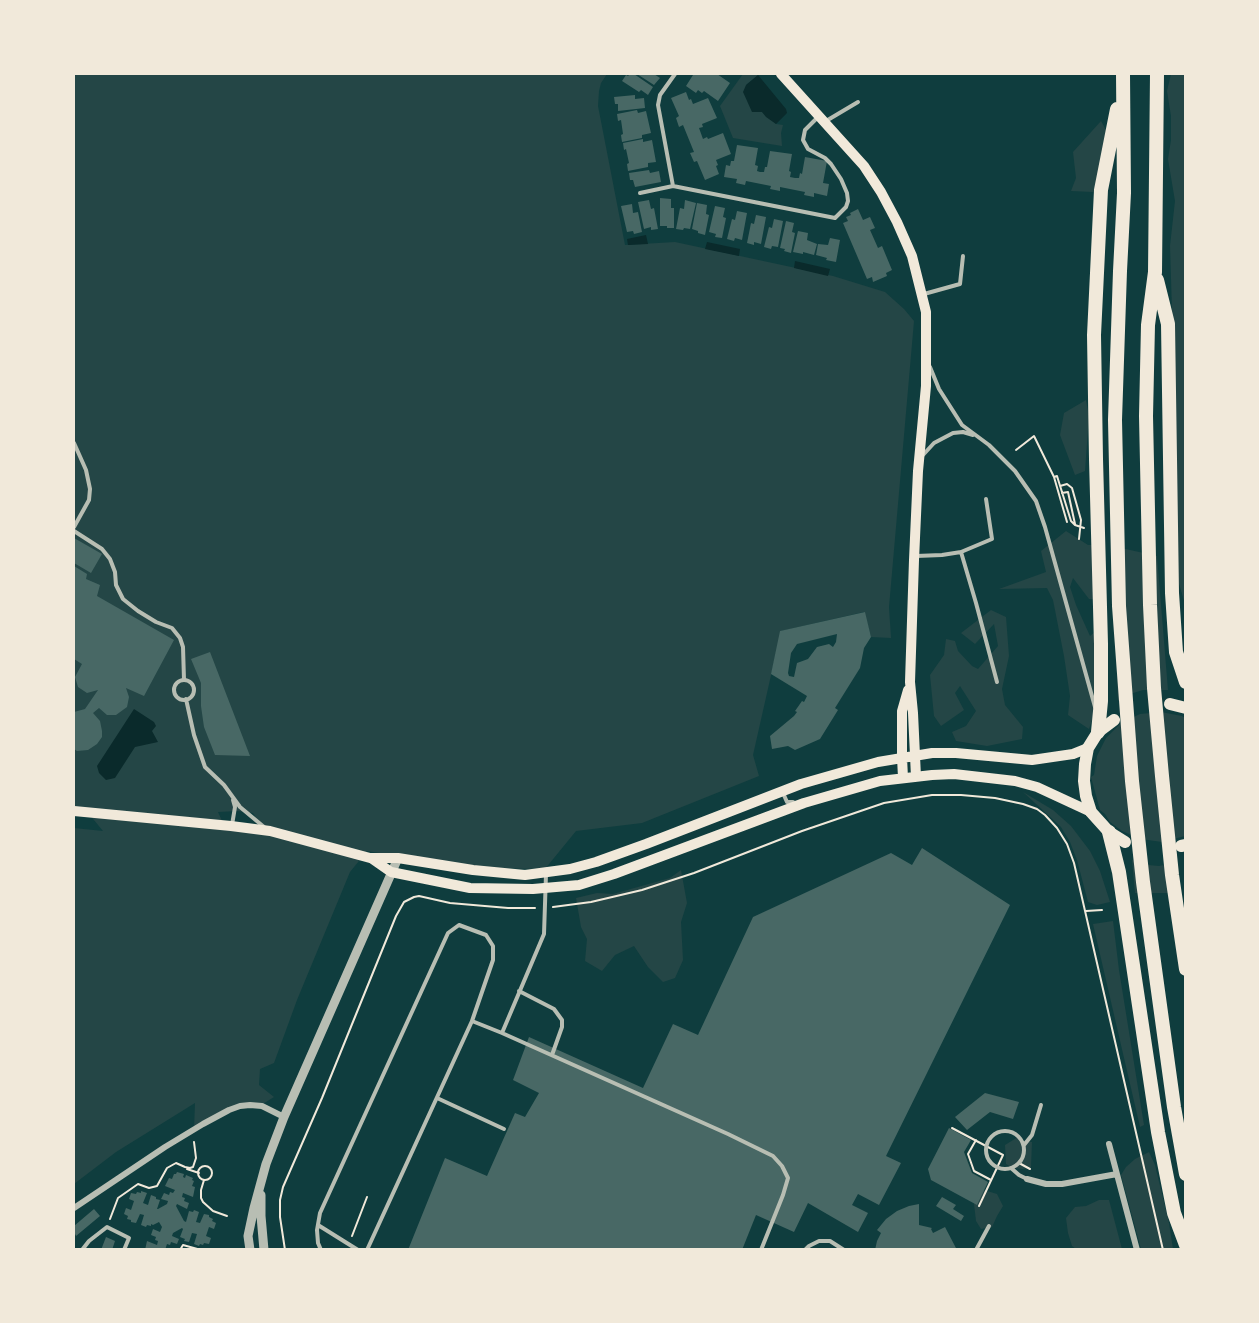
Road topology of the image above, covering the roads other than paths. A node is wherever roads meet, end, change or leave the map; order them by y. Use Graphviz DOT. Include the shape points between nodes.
graph roads {
  1 [pos="675,74"];
  2 [pos="782,74"];
  3 [pos="1157,74"];
  4 [pos="1123,79"];
  5 [pos="858,102"];
  6 [pos="823,118"];
  7 [pos="673,186"];
  8 [pos="640,193"];
  9 [pos="963,256"];
  10 [pos="1155,272"];
  11 [pos="922,295"];
  12 [pos="927,357"];
  13 [pos="977,436"];
  14 [pos="74,443"];
  15 [pos="919,462"];
  16 [pos="986,499"];
  17 [pos="74,529"];
  18 [pos="961,552"];
  19 [pos="914,556"];
  20 [pos="184,680"];
  21 [pos="910,682"];
  22 [pos="997,682"];
  23 [pos="1185,682"];
  24 [pos="186,699"];
  25 [pos="1170,704"];
  26 [pos="1185,708"];
  27 [pos="1114,720"];
  28 [pos="1098,726"];
  29 [pos="1088,748"];
  30 [pos="915,755"];
  31 [pos="902,757"];
  32 [pos="916,777"];
  33 [pos="903,778"];
  34 [pos="782,791"];
  35 [pos="840,793"];
  36 [pos="232,797"];
  37 [pos="74,811"];
  38 [pos="1091,812"];
  39 [pos="231,826"];
  40 [pos="270,831"];
  41 [pos="1109,832"];
  42 [pos="1125,842"];
  43 [pos="370,858"];
  44 [pos="398,858"];
  45 [pos="391,872"];
  46 [pos="546,873"];
  47 [pos="546,888"];
  48 [pos="1185,969"];
  49 [pos="519,991"];
  50 [pos="472,1021"];
  51 [pos="502,1033"];
  52 [pos="552,1055"];
  53 [pos="437,1098"];
  54 [pos="1041,1105"];
  55 [pos="284,1117"];
  56 [pos="504,1129"];
  57 [pos="1109,1144"];
  58 [pos="1024,1145"];
  59 [pos="1011,1168"];
  60 [pos="1117,1174"];
  61 [pos="1185,1174"];
  62 [pos="1027,1179"];
  63 [pos="261,1183"];
  64 [pos="74,1208"];
  65 [pos="318,1225"];
  66 [pos="989,1226"];
  67 [pos="1185,1245"];
  68 [pos="808,1248"];
  69 [pos="82,1250"];
  70 [pos="124,1250"];
  71 [pos="250,1250"];
  72 [pos="264,1250"];
  73 [pos="321,1250"];
  74 [pos="358,1250"];
  75 [pos="367,1250"];
  76 [pos="761,1250"];
  77 [pos="844,1250"];
  78 [pos="976,1250"];
  79 [pos="1137,1250"];
  1 -- 7 [label="lane" via="660,95 658,105"];
  2 -- 6 [label="main road"];
  3 -- 10 [label="highway"];
  4 -- 28 [label="highway" via="1101,190 1094,335 1101,644"];
  4 -- 61 [label="highway" via="1124,193 1115,420 1119,606 1143,882"];
  5 -- 6 [label="lane"];
  6 -- 7 [label="lane" via="805,130 803,140 807,149 825,158 842,179 848,201 835,218"];
  6 -- 11 [label="main road" via="881,192 912,256"];
  7 -- 8 [label="lane"];
  9 -- 11 [label="lane" via="960,284"];
  10 -- 23 [label="highway" via="1168,324 1172,592 1176,652"];
  10 -- 48 [label="highway" via="1146,416 1150,605 1156,710"];
  11 -- 12 [label="main road"];
  12 -- 13 [label="lane" via="950,407 962,425"];
  12 -- 15 [label="main road"];
  13 -- 15 [label="lane" via="953,433 934,443"];
  13 -- 28 [label="lane" via="1015,471 1036,501"];
  14 -- 17 [label="lane" via="90,489 89,500"];
  15 -- 19 [label="main road"];
  16 -- 18 [label="lane" via="992,539"];
  17 -- 20 [label="lane" via="110,559 123,599 172,628 180,638"];
  18 -- 19 [label="lane"];
  18 -- 22 [label="lane"];
  19 -- 21 [label="main road"];
  20 -- 24 [label="lane" via="190,682 193,691"];
  20 -- 24 [label="lane" via="176,684 174,691 179,699"];
  21 -- 30 [label="main road"];
  21 -- 31 [label="main road" via="902,711"];
  24 -- 36 [label="lane" via="205,767"];
  25 -- 26 [label="main road"];
  27 -- 28 [label="main road"];
  28 -- 29 [label="main road"];
  29 -- 30 [label="main road" via="1032,760 956,753"];
  29 -- 38 [label="main road" via="1084,781"];
  30 -- 31 [label="main road"];
  30 -- 32 [label="main road"];
  31 -- 33 [label="main road"];
  31 -- 34 [label="main road"];
  32 -- 33 [label="main road"];
  32 -- 38 [label="main road" via="954,774 1016,781"];
  33 -- 35 [label="main road"];
  34 -- 35 [label="lane" via="787,802 830,791"];
  34 -- 46 [label="main road" via="596,862"];
  35 -- 47 [label="main road" via="614,874 579,885"];
  36 -- 39 [label="lane" via="235,807"];
  36 -- 40 [label="lane"];
  37 -- 39 [label="main road"];
  38 -- 41 [label="main road"];
  39 -- 40 [label="main road"];
  40 -- 43 [label="main road"];
  41 -- 42 [label="main road"];
  41 -- 67 [label="highway" via="1119,872 1158,1132 1174,1213"];
  43 -- 44 [label="main road"];
  43 -- 45 [label="main road"];
  44 -- 45 [label="street"];
  44 -- 46 [label="main road" via="473,870"];
  45 -- 47 [label="main road" via="470,888"];
  45 -- 55 [label="street"];
  46 -- 47 [label="lane"];
  47 -- 49 [label="lane" via="544,934"];
  49 -- 51 [label="lane"];
  49 -- 52 [label="lane" via="554,1009 562,1020"];
  50 -- 51 [label="lane"];
  50 -- 53 [label="lane"];
  50 -- 65 [label="lane" via="493,960 493,946 486,935 459,925 448,933 320,1213"];
  51 -- 52 [label="lane"];
  52 -- 76 [label="lane" via="773,1156 788,1178"];
  53 -- 56 [label="lane"];
  53 -- 75 [label="lane"];
  54 -- 58 [label="lane" via="1032,1135"];
  55 -- 63 [label="street"];
  55 -- 64 [label="street" via="262,1106 229,1110"];
  57 -- 60 [label="street"];
  58 -- 59 [label="lane" via="1022,1160"];
  58 -- 59 [label="lane" via="1018,1135 1007,1130 990,1138 986,1150 990,1162"];
  59 -- 62 [label="lane"];
  60 -- 62 [label="street" via="1062,1184"];
  60 -- 79 [label="street"];
  63 -- 71 [label="street" via="248,1236"];
  63 -- 72 [label="street"];
  65 -- 73 [label="lane"];
  65 -- 74 [label="lane"];
  66 -- 78 [label="lane"];
  68 -- 77 [label="lane" via="819,1241 830,1241"];
  69 -- 70 [label="lane" via="107,1227 129,1238"];
}
